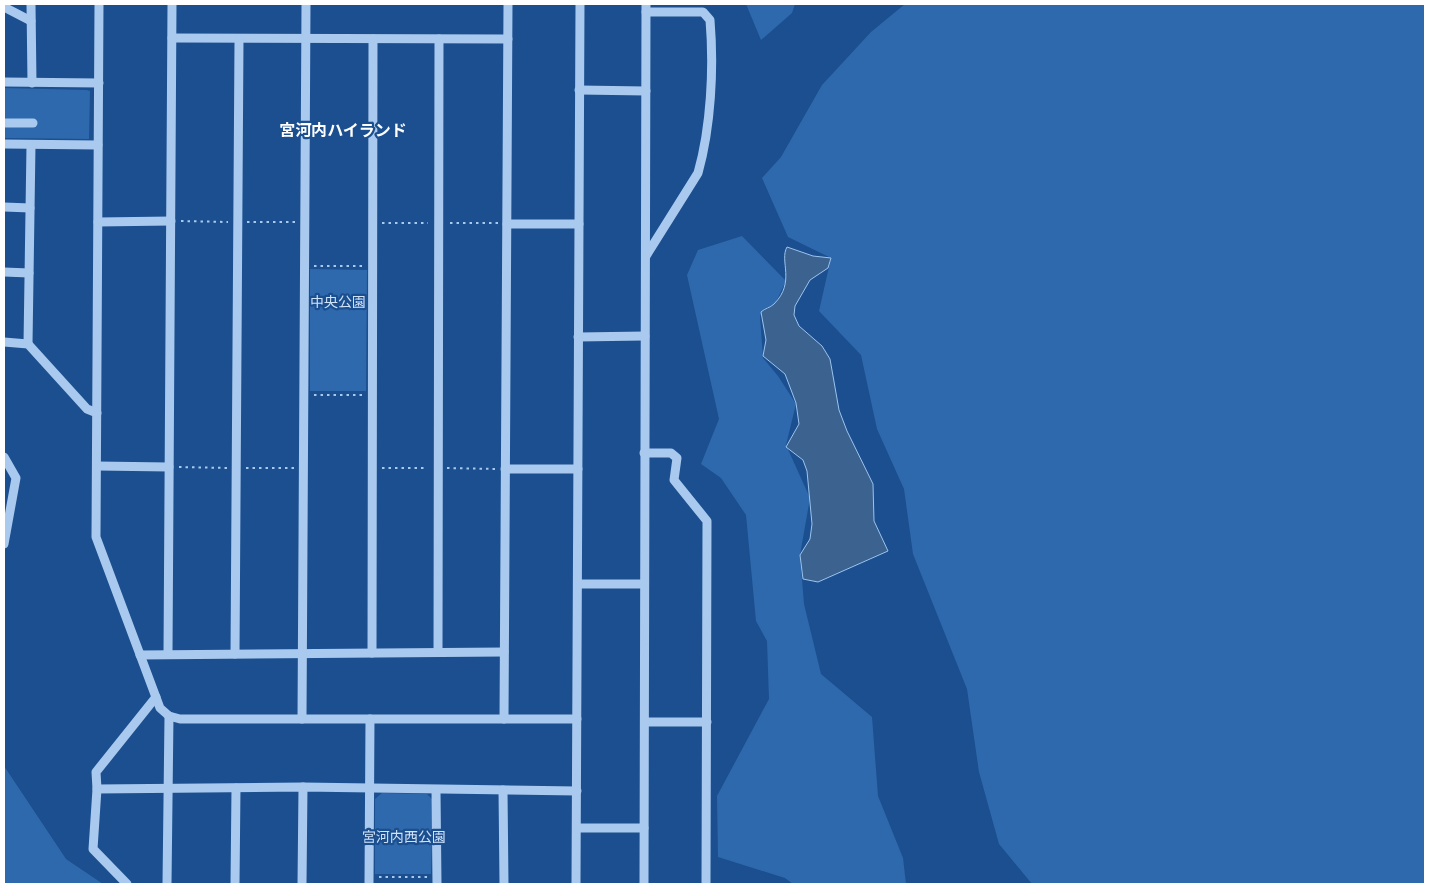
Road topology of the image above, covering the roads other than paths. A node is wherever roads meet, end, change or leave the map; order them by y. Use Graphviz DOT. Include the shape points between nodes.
graph roads {
  1 [pos="31,4"];
  2 [pos="99,4"];
  3 [pos="172,4"];
  4 [pos="306,4"];
  5 [pos="508,4"];
  6 [pos="580,4"];
  7 [pos="4,7"];
  8 [pos="646,8"];
  9 [pos="31,21"];
  10 [pos="172,38"];
  11 [pos="306,39"];
  12 [pos="373,39"];
  13 [pos="439,39"];
  14 [pos="508,39"];
  15 [pos="239,40"];
  16 [pos="4,82"];
  17 [pos="32,83"];
  18 [pos="99,83"];
  19 [pos="579,90"];
  20 [pos="646,91"];
  21 [pos="4,123"];
  22 [pos="32,123"];
  23 [pos="4,144"];
  24 [pos="98,145"];
  25 [pos="31,146"];
  26 [pos="4,207"];
  27 [pos="30,208"];
  28 [pos="171,221"];
  29 [pos="98,222"];
  30 [pos="507,224"];
  31 [pos="579,224"];
  32 [pos="646,256"];
  33 [pos="4,272"];
  34 [pos="29,273"];
  35 [pos="646,336"];
  36 [pos="578,337"];
  37 [pos="4,342"];
  38 [pos="28,344"];
  39 [pos="97,413"];
  40 [pos="644,453"];
  41 [pos="4,457"];
  42 [pos="97,466"];
  43 [pos="169,467"];
  44 [pos="578,468"];
  45 [pos="505,469"];
  46 [pos="4,544"];
  47 [pos="578,584"];
  48 [pos="643,584"];
  49 [pos="438,652"];
  50 [pos="504,652"];
  51 [pos="302,653"];
  52 [pos="372,653"];
  53 [pos="168,654"];
  54 [pos="235,654"];
  55 [pos="140,655"];
  56 [pos="156,697"];
  57 [pos="169,716"];
  58 [pos="302,719"];
  59 [pos="370,719"];
  60 [pos="504,719"];
  61 [pos="577,719"];
  62 [pos="645,722"];
  63 [pos="707,722"];
  64 [pos="167,788"];
  65 [pos="236,788"];
  66 [pos="303,788"];
  67 [pos="369,789"];
  68 [pos="97,790"];
  69 [pos="436,790"];
  70 [pos="503,790"];
  71 [pos="577,791"];
  72 [pos="577,828"];
  73 [pos="644,828"];
  74 [pos="369,881"];
  75 [pos="437,881"];
  76 [pos="127,884"];
  77 [pos="166,884"];
  78 [pos="235,884"];
  79 [pos="302,884"];
  80 [pos="504,884"];
  81 [pos="576,884"];
  82 [pos="644,884"];
  83 [pos="706,884"];
  1 -- 9 [label="street"];
  2 -- 18 [label="street"];
  3 -- 10 [label="street"];
  4 -- 11 [label="street"];
  5 -- 14 [label="street"];
  6 -- 19 [label="street"];
  7 -- 9 [label="street"];
  8 -- 20 [label="street"];
  8 -- 32 [label="street" via="703,12 710,20 712,77 698,173"];
  9 -- 17 [label="street"];
  10 -- 15 [label="street"];
  10 -- 28 [label="street"];
  11 -- 12 [label="street"];
  11 -- 15 [label="street"];
  11 -- 51 [label="street"];
  12 -- 13 [label="street"];
  12 -- 52 [label="street"];
  13 -- 14 [label="street"];
  13 -- 49 [label="street"];
  14 -- 30 [label="street"];
  15 -- 54 [label="street"];
  16 -- 17 [label="street"];
  17 -- 18 [label="street"];
  18 -- 24 [label="street"];
  19 -- 20 [label="street"];
  19 -- 31 [label="street"];
  20 -- 32 [label="street"];
  21 -- 22 [label="street"];
  23 -- 25 [label="street"];
  24 -- 25 [label="street"];
  24 -- 29 [label="street"];
  25 -- 27 [label="street"];
  26 -- 27 [label="street"];
  27 -- 34 [label="street"];
  28 -- 29 [label="street"];
  28 -- 43 [label="street"];
  29 -- 39 [label="street"];
  30 -- 31 [label="street"];
  30 -- 45 [label="street"];
  31 -- 36 [label="street"];
  32 -- 35 [label="street"];
  33 -- 34 [label="street"];
  34 -- 38 [label="street"];
  35 -- 36 [label="street"];
  35 -- 40 [label="street"];
  36 -- 44 [label="street"];
  37 -- 38 [label="street"];
  38 -- 39 [label="street" via="87,410"];
  39 -- 42 [label="street"];
  40 -- 48 [label="street"];
  40 -- 63 [label="street" via="671,453 677,458 674,480 707,521"];
  41 -- 46 [label="street" via="16,478"];
  42 -- 43 [label="street"];
  42 -- 55 [label="street" via="96,537"];
  43 -- 53 [label="street"];
  44 -- 45 [label="street"];
  44 -- 47 [label="street"];
  45 -- 50 [label="street"];
  47 -- 48 [label="street"];
  47 -- 61 [label="street"];
  48 -- 62 [label="street"];
  49 -- 50 [label="street"];
  49 -- 52 [label="street"];
  50 -- 60 [label="street"];
  51 -- 52 [label="street"];
  51 -- 54 [label="street"];
  51 -- 58 [label="street"];
  53 -- 54 [label="street"];
  53 -- 55 [label="street"];
  55 -- 56 [label="street"];
  56 -- 57 [label="street" via="160,708"];
  56 -- 68 [label="street" via="96,772"];
  57 -- 58 [label="street" via="180,719"];
  57 -- 64 [label="street"];
  58 -- 59 [label="street"];
  59 -- 60 [label="street"];
  59 -- 67 [label="street"];
  60 -- 61 [label="street"];
  61 -- 71 [label="street"];
  62 -- 63 [label="street"];
  62 -- 73 [label="street"];
  63 -- 83 [label="street"];
  64 -- 65 [label="street"];
  64 -- 68 [label="street"];
  64 -- 77 [label="street"];
  65 -- 66 [label="street"];
  65 -- 78 [label="street"];
  66 -- 67 [label="street"];
  66 -- 79 [label="street"];
  67 -- 69 [label="street"];
  67 -- 74 [label="street"];
  68 -- 76 [label="street" via="93,849"];
  69 -- 70 [label="street"];
  69 -- 75 [label="street"];
  70 -- 71 [label="street"];
  70 -- 80 [label="street"];
  71 -- 72 [label="street"];
  72 -- 73 [label="street"];
  72 -- 81 [label="street"];
  73 -- 82 [label="street"];
}
